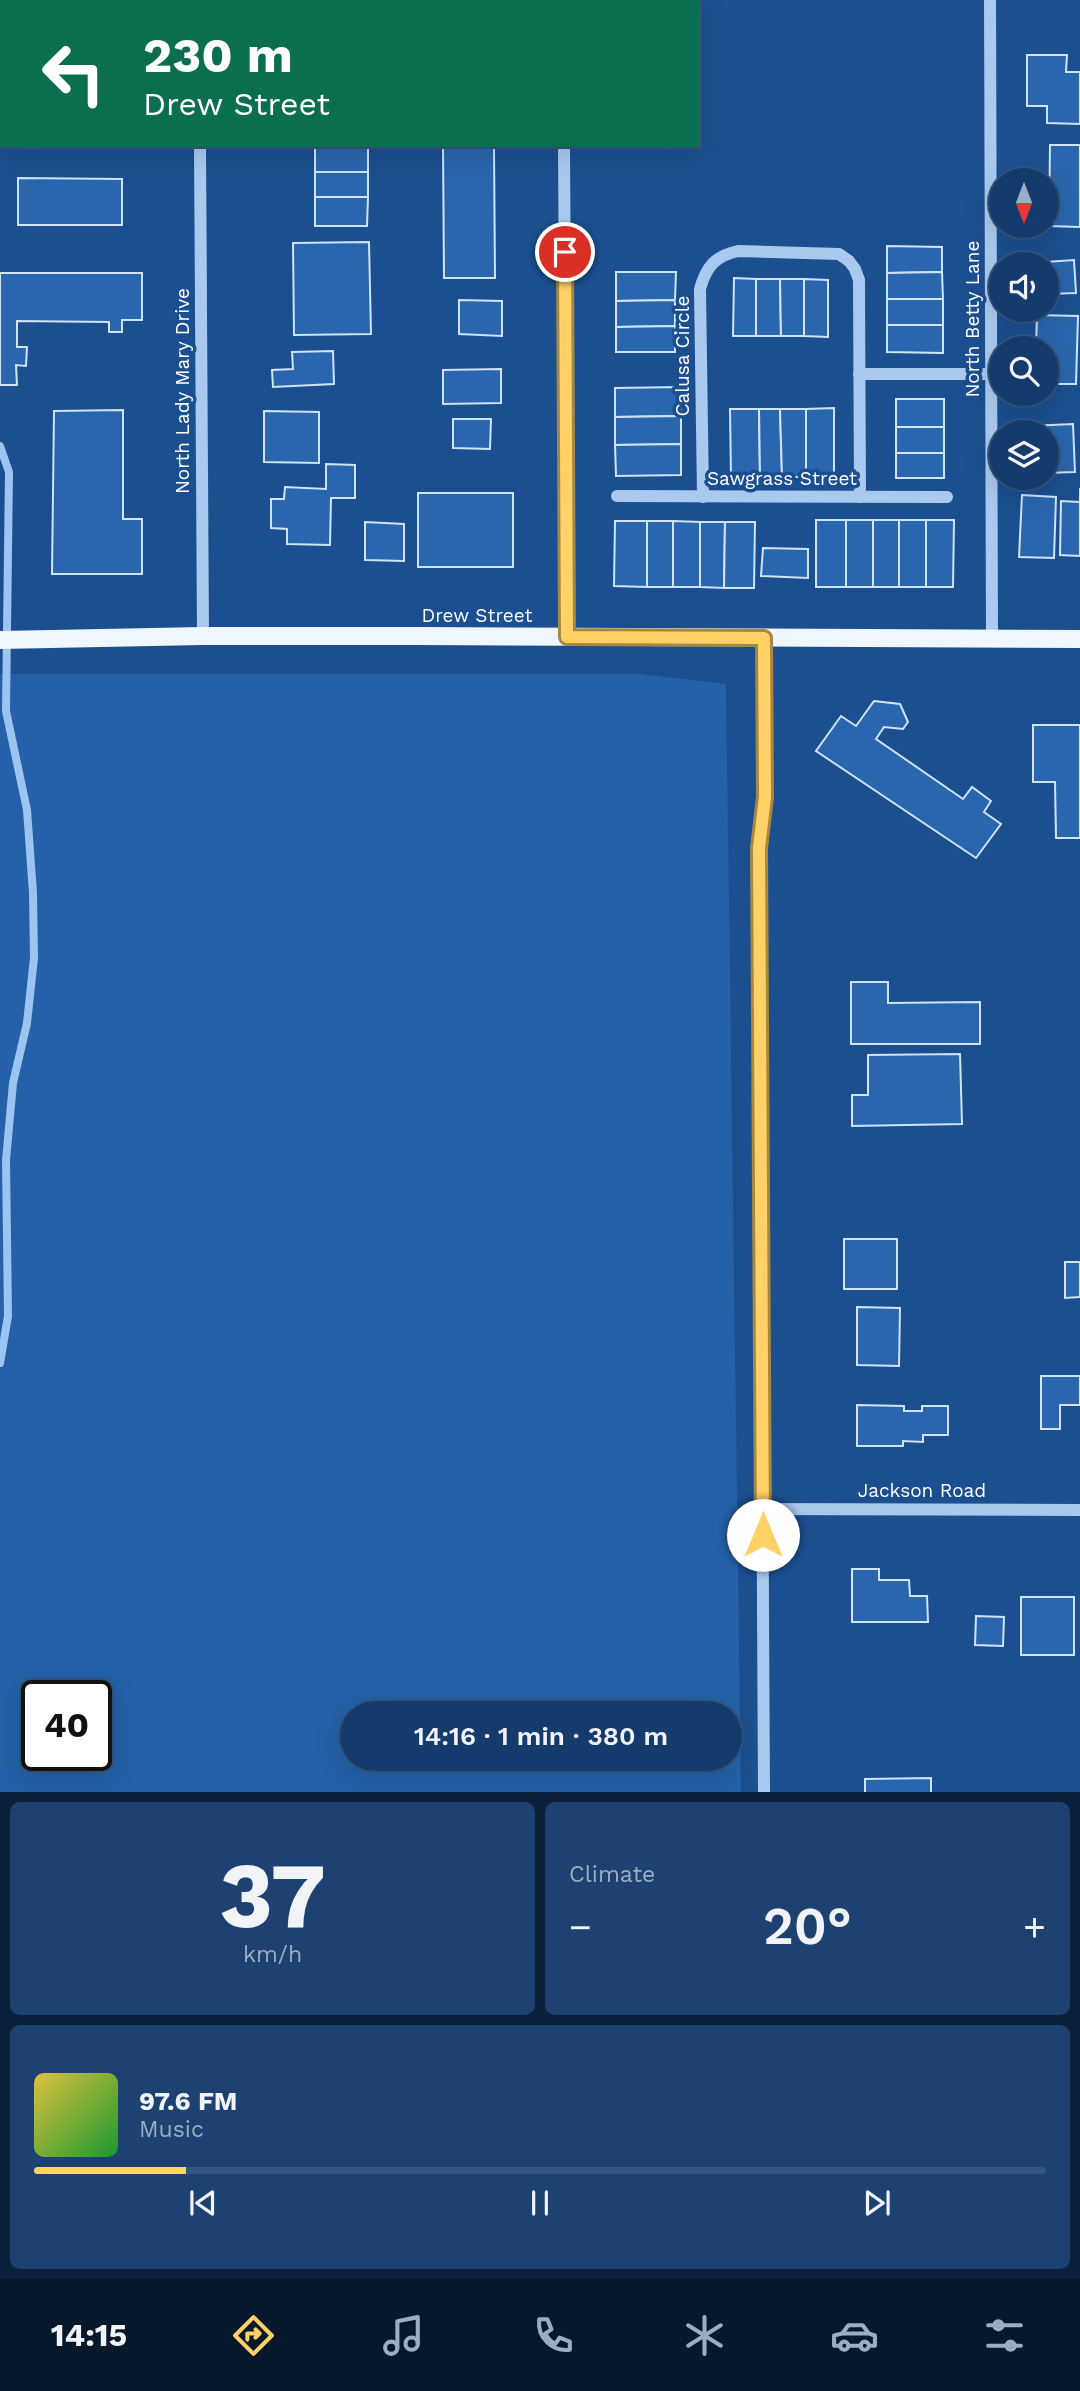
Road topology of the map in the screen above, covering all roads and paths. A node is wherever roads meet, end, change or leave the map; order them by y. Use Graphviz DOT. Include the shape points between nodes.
graph roads {
  1 [pos="990,0"];
  2 [pos="200,147"];
  3 [pos="564,147"];
  4 [pos="991,336"];
  5 [pos="859,374"];
  6 [pos="989,374"];
  7 [pos="991,406"];
  8 [pos="617,496"];
  9 [pos="703,497"];
  10 [pos="860,497"];
  11 [pos="947,497"];
  12 [pos="203,636"];
  13 [pos="567,637"];
  14 [pos="764,638"];
  15 [pos="992,639"];
  16 [pos="1080,639"];
  17 [pos="0,640"];
  18 [pos="763,1509"];
  19 [pos="1080,1510"];
  20 [pos="764,1792"];
  1 -- 4 [label="street, North Betty Lane"];
  2 -- 12 [label="street, North Lady Mary Drive"];
  3 -- 13 [label="street"];
  5 -- 6 [label="street"];
  5 -- 9 [label="street, Calusa Circle" via="859,280 849,261 827,252 737,251 714,261 700,289"];
  5 -- 10 [label="street, Calusa Circle"];
  7 -- 15 [label="street, North Betty Lane"];
  8 -- 9 [label="street, Sawgrass Street"];
  9 -- 10 [label="street, Sawgrass Street"];
  10 -- 11 [label="street, Sawgrass Street"];
  12 -- 13 [label="main road, Drew Street"];
  12 -- 17 [label="main road, Drew Street"];
  13 -- 14 [label="main road, Drew Street"];
  14 -- 15 [label="main road, Drew Street"];
  14 -- 18 [label="street" via="765,797 759,848"];
  15 -- 16 [label="main road, Drew Street"];
  18 -- 19 [label="street, Jackson Road"];
  18 -- 20 [label="street"];
}
